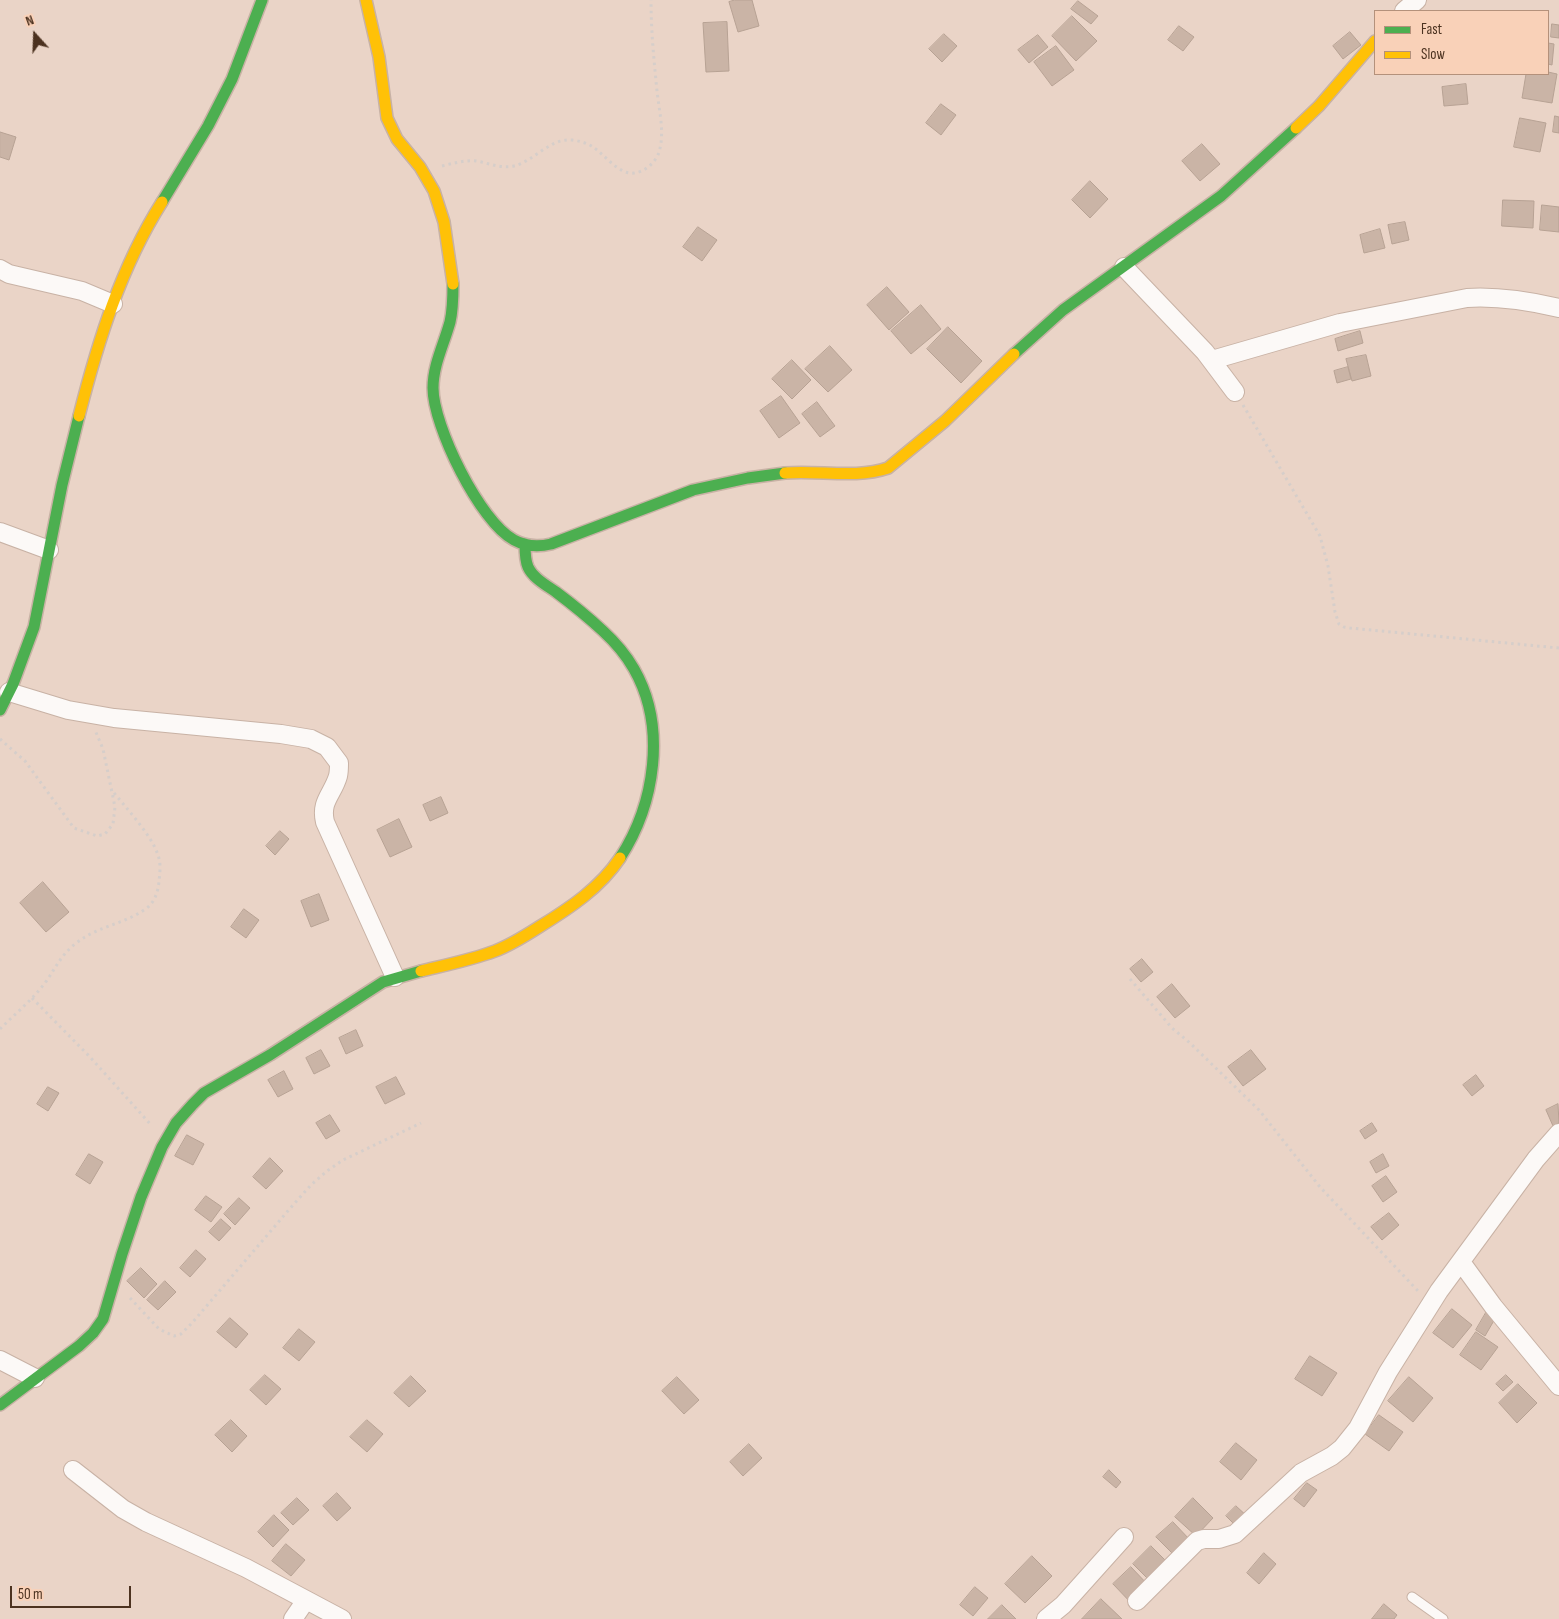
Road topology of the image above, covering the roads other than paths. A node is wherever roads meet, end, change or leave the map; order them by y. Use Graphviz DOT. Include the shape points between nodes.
graph roads {
  1 [pos="262,0"];
  2 [pos="366,0"];
  3 [pos="1417,0"];
  4 [pos="1405,10"];
  5 [pos="1374,42"];
  6 [pos="1124,267"];
  7 [pos="0,269"];
  8 [pos="113,304"];
  9 [pos="1559,308"];
  10 [pos="1212,360"];
  11 [pos="1235,392"];
  12 [pos="0,532"];
  13 [pos="524,544"];
  14 [pos="49,550"];
  15 [pos="9,692"];
  16 [pos="0,710"];
  17 [pos="395,977"];
  18 [pos="1559,1134"];
  19 [pos="1461,1262"];
  20 [pos="0,1360"];
  21 [pos="35,1378"];
  22 [pos="1559,1386"];
  23 [pos="0,1405"];
  24 [pos="73,1470"];
  25 [pos="1124,1537"];
  26 [pos="1412,1597"];
  27 [pos="306,1600"];
  28 [pos="1137,1601"];
  29 [pos="293,1619"];
  30 [pos="342,1619"];
  31 [pos="1046,1619"];
  32 [pos="1443,1619"];
  1 -- 8 [label="street" via="232,79 208,126 134,250"];
  2 -- 13 [label="street" via="378,48 382,97 389,125 403,149 422,170 436,196 443,221 454,290 450,320 433,379 435,407 450,450 484,508 504,534"];
  3 -- 4 [label="street"];
  5 -- 6 [label="street" via="1319,106 1253,167 1220,196"];
  6 -- 10 [label="street"];
  6 -- 13 [label="street" via="1062,310 945,421 900,459 880,471 784,473 713,485 569,537 539,546"];
  7 -- 8 [label="street" via="82,291"];
  8 -- 14 [label="street" via="90,374"];
  9 -- 10 [label="street" via="1502,298 1467,298 1340,323"];
  10 -- 11 [label="street"];
  12 -- 14 [label="street"];
  13 -- 17 [label="street" via="525,560 536,578 594,623 626,655 637,673 650,712 652,734 653,765 648,798 628,848 611,872 579,902 492,953"];
  14 -- 15 [label="street" via="34,628"];
  15 -- 16 [label="street"];
  15 -- 17 [label="street" via="84,713 281,734 311,739 327,747 339,763 338,775 324,805 325,822"];
  17 -- 21 [label="street" via="204,1093 193,1104 176,1123 141,1197 103,1319 79,1346"];
  18 -- 19 [label="street" via="1536,1159"];
  19 -- 22 [label="street"];
  19 -- 28 [label="street" via="1388,1372 1358,1428 1342,1448 1301,1472 1235,1534 1197,1541"];
  20 -- 21 [label="street"];
  21 -- 23 [label="street"];
  24 -- 27 [label="street" via="123,1510"];
  25 -- 31 [label="street" via="1063,1605"];
  26 -- 32 [label="lane"];
  27 -- 29 [label="street"];
  27 -- 30 [label="street"];
}
